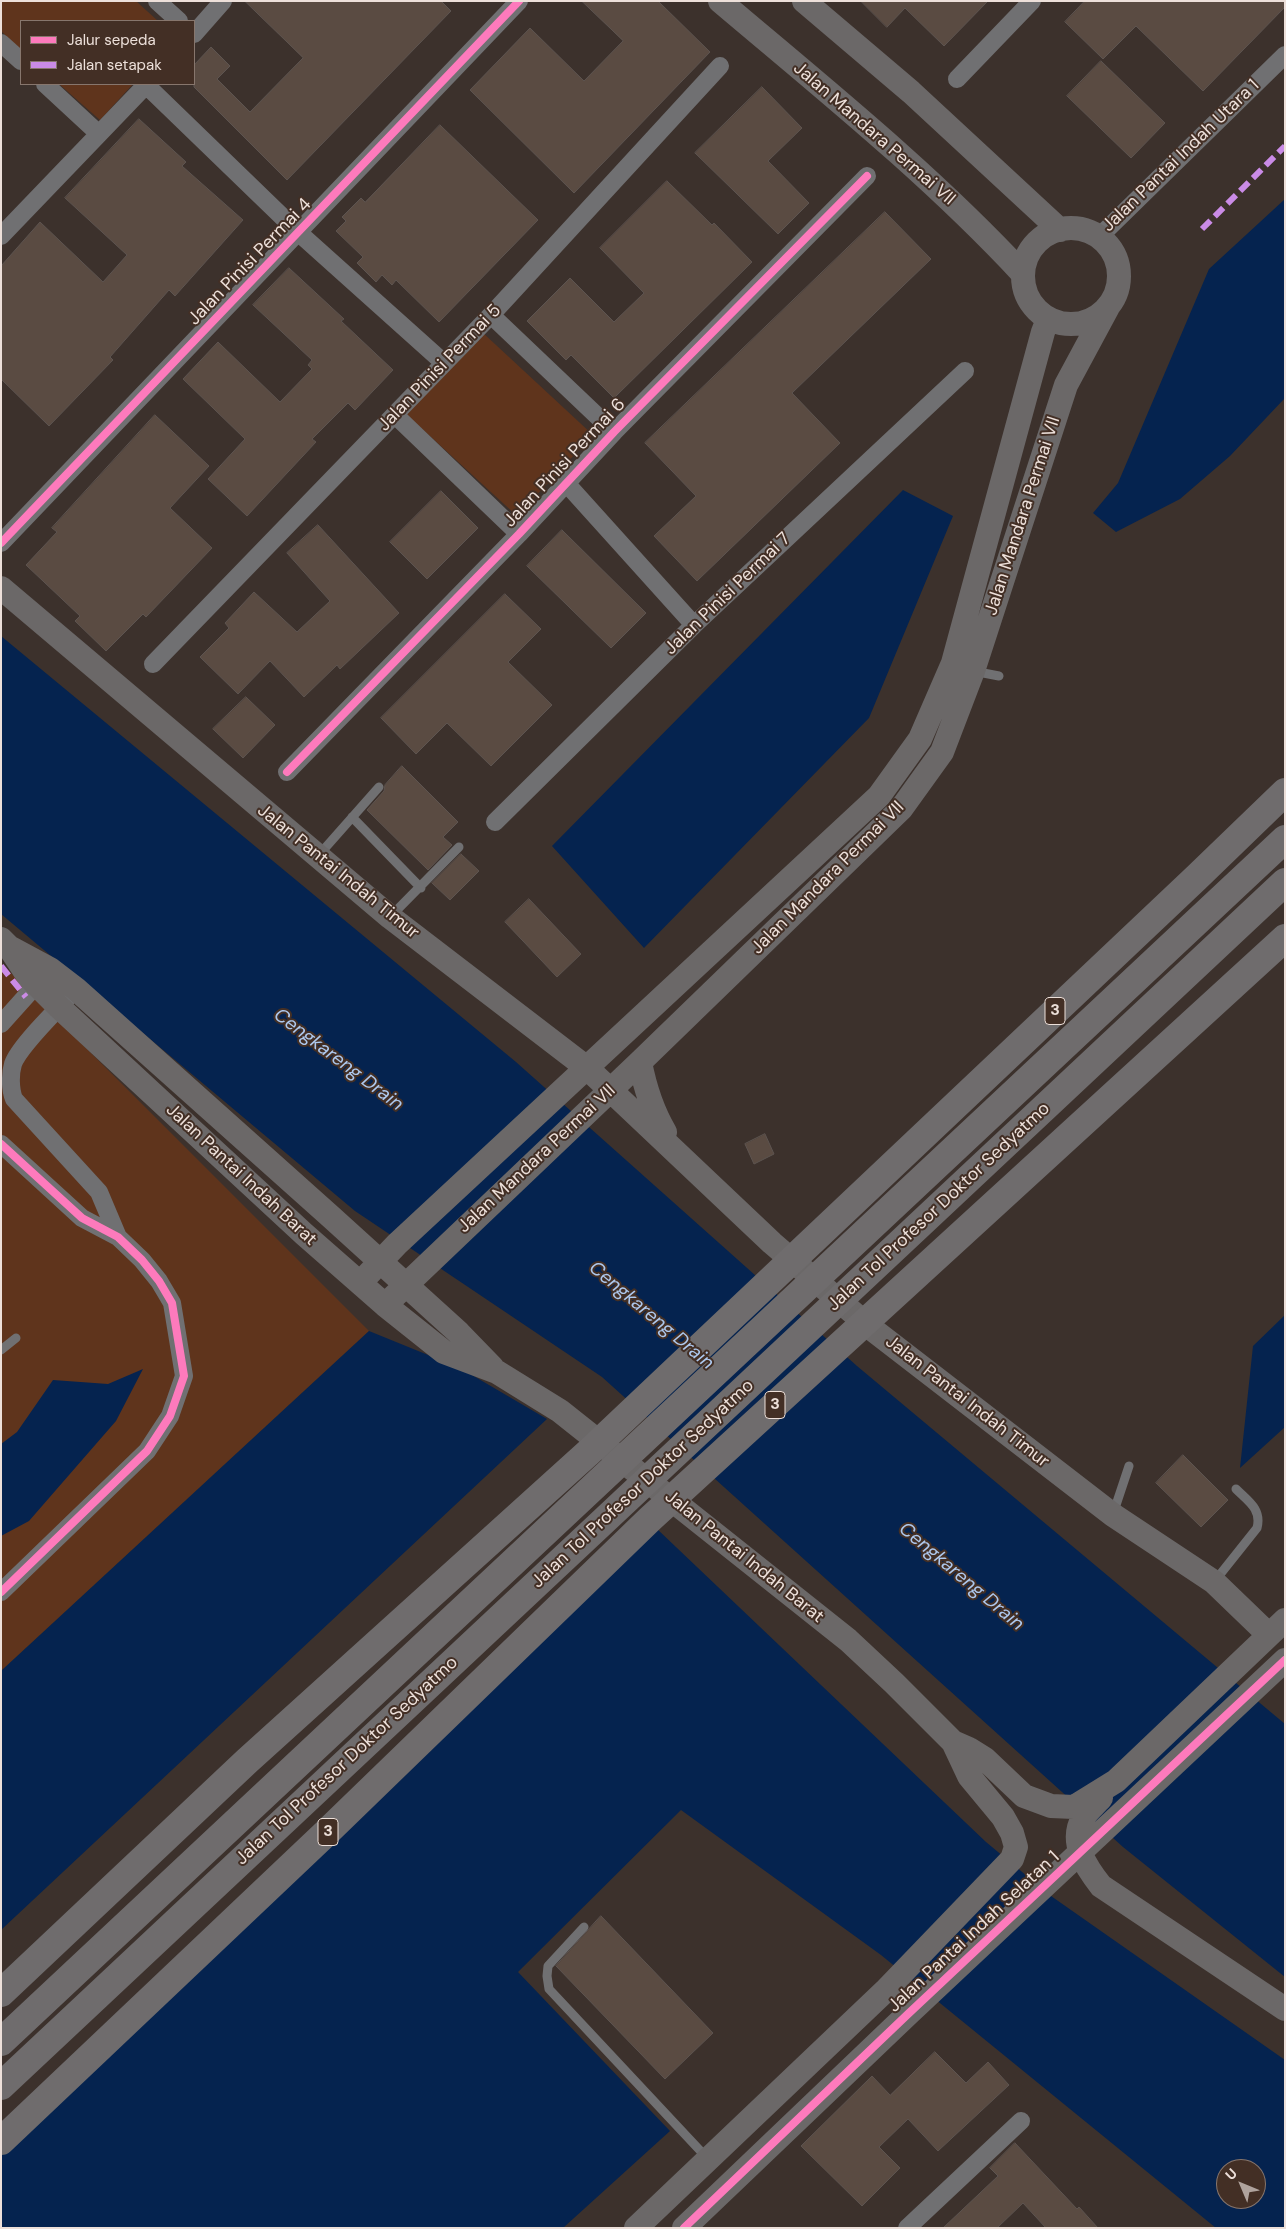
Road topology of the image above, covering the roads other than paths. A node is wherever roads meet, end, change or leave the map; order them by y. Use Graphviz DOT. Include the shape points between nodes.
graph roads {
  1 [pos="157,1"];
  2 [pos="223,1"];
  3 [pos="519,1"];
  4 [pos="720,1"];
  5 [pos="804,1"];
  6 [pos="1032,1"];
  7 [pos="178,20"];
  8 [pos="195,33"];
  9 [pos="1,43"];
  10 [pos="1285,55"];
  11 [pos="20,61"];
  12 [pos="720,66"];
  13 [pos="957,79"];
  14 [pos="46,85"];
  15 [pos="146,85"];
  16 [pos="148,85"];
  17 [pos="99,134"];
  18 [pos="867,176"];
  19 [pos="1060,230"];
  20 [pos="299,233"];
  21 [pos="1,236"];
  22 [pos="1099,237"];
  23 [pos="1023,274"];
  24 [pos="1108,308"];
  25 [pos="491,315"];
  26 [pos="1048,319"];
  27 [pos="444,364"];
  28 [pos="965,371"];
  29 [pos="395,415"];
  30 [pos="614,432"];
  31 [pos="566,483"];
  32 [pos="519,534"];
  33 [pos="1,543"];
  34 [pos="1,588"];
  35 [pos="694,625"];
  36 [pos="153,664"];
  37 [pos="973,670"];
  38 [pos="999,676"];
  39 [pos="287,772"];
  40 [pos="379,787"];
  41 [pos="1285,792"];
  42 [pos="352,817"];
  43 [pos="495,822"];
  44 [pos="1285,839"];
  45 [pos="460,847"];
  46 [pos="318,856"];
  47 [pos="1285,882"];
  48 [pos="421,888"];
  49 [pos="390,917"];
  50 [pos="1285,938"];
  51 [pos="5,943"];
  52 [pos="43,977"];
  53 [pos="76,989"];
  54 [pos="59,1007"];
  55 [pos="1,1024"];
  56 [pos="640,1062"];
  57 [pos="588,1068"];
  58 [pos="611,1089"];
  59 [pos="1,1144"];
  60 [pos="678,1153"];
  61 [pos="118,1238"];
  62 [pos="379,1261"];
  63 [pos="360,1283"];
  64 [pos="405,1284"];
  65 [pos="385,1305"];
  66 [pos="16,1338"];
  67 [pos="1,1350"];
  68 [pos="497,1372"];
  69 [pos="1129,1466"];
  70 [pos="1236,1490"];
  71 [pos="1113,1515"];
  72 [pos="1214,1582"];
  73 [pos="1,1592"];
  74 [pos="1279,1630"];
  75 [pos="1285,1660"];
  76 [pos="1270,1679"];
  77 [pos="953,1742"];
  78 [pos="1003,1817"];
  79 [pos="1086,1819"];
  80 [pos="1080,1853"];
  81 [pos="1050,1881"];
  82 [pos="1101,1886"];
  83 [pos="584,1927"];
  84 [pos="1,1993"];
  85 [pos="1285,2009"];
  86 [pos="1,2042"];
  87 [pos="1,2086"];
  88 [pos="1022,2121"];
  89 [pos="1,2141"];
  90 [pos="708,2159"];
  91 [pos="636,2228"];
  92 [pos="684,2228"];
  93 [pos="907,2228"];
  1 -- 7 [label="street"];
  2 -- 8 [label="street"];
  3 -- 20 [label="street, Jalan Pinisi Permai 4"];
  4 -- 23 [label="main road, Jalan Mandara Permai VII" via="883,138 984,232"];
  5 -- 19 [label="main road" via="911,92"];
  6 -- 13 [label="street"];
  9 -- 11 [label="street"];
  10 -- 22 [label="street, Jalan Pantai Indah Utara 1"];
  12 -- 25 [label="street, Jalan Pinisi Permai 5"];
  14 -- 17 [label="street"];
  15 -- 17 [label="street"];
  16 -- 20 [label="street"];
  17 -- 21 [label="street"];
  18 -- 30 [label="street, Jalan Pinisi Permai 6"];
  19 -- 22 [label="main road" via="1080,229"];
  19 -- 23 [label="main road" via="1034,246 1026,259"];
  20 -- 27 [label="street"];
  20 -- 33 [label="street, Jalan Pinisi Permai 4"];
  22 -- 24 [label="main road" via="1111,249 1118,265 1118,287"];
  23 -- 26 [label="main road" via="1026,293 1037,310"];
  24 -- 26 [label="main road" via="1086,322 1073,325"];
  24 -- 37 [label="main road, Jalan Mandara Permai VII" via="1066,384"];
  25 -- 27 [label="street, Jalan Pinisi Permai 5"];
  25 -- 30 [label="street"];
  26 -- 57 [label="main road, Jalan Mandara Permai VII" via="953,663 920,739 879,796"];
  27 -- 29 [label="street, Jalan Pinisi Permai 5"];
  28 -- 35 [label="street, Jalan Pinisi Permai 7"];
  29 -- 32 [label="street"];
  29 -- 36 [label="street, Jalan Pinisi Permai 5"];
  30 -- 31 [label="street, Jalan Pinisi Permai 6"];
  31 -- 32 [label="street, Jalan Pinisi Permai 6"];
  31 -- 35 [label="street"];
  32 -- 39 [label="street, Jalan Pinisi Permai 6"];
  34 -- 46 [label="main road, Jalan Pantai Indah Timur"];
  35 -- 43 [label="street, Jalan Pinisi Permai 7"];
  37 -- 38 [label="lane"];
  37 -- 56 [label="main road, Jalan Mandara Permai VII" via="942,752 901,809"];
  40 -- 42 [label="lane"];
  41 -- 84 [label="highway, 3" via="589,1452 247,1761"];
  42 -- 46 [label="lane"];
  42 -- 48 [label="lane"];
  44 -- 86 [label="highway, Jalan Tol Profesor Doktor Sedyatmo / 3"];
  45 -- 48 [label="lane"];
  46 -- 49 [label="main road, Jalan Pantai Indah Timur"];
  47 -- 87 [label="highway, Jalan Tol Profesor Doktor Sedyatmo / 3"];
  48 -- 49 [label="lane"];
  49 -- 57 [label="main road, Jalan Pantai Indah Timur"];
  50 -- 89 [label="highway, Jalan Tol Profesor Doktor Sedyatmo / 3" via="650,1519"];
  51 -- 52 [label="main road, Jalan Pantai Indah Barat" via="28,976"];
  52 -- 53 [label="main road, Jalan Pantai Indah Barat"];
  52 -- 54 [label="main road, Jalan Pantai Indah Barat"];
  52 -- 55 [label="street"];
  53 -- 54 [label="street"];
  53 -- 62 [label="main road, Jalan Pantai Indah Barat"];
  54 -- 61 [label="street" via="13,1064 11,1092 99,1192"];
  54 -- 63 [label="main road, Jalan Pantai Indah Barat"];
  56 -- 58 [label="main road, Jalan Mandara Permai VII"];
  56 -- 60 [label="main road, Jalan Pantai Indah Timur" via="644,1086 653,1109"];
  57 -- 58 [label="main road, Jalan Pantai Indah Timur"];
  57 -- 62 [label="main road, Jalan Mandara Permai VII"];
  58 -- 60 [label="main road, Jalan Pantai Indah Timur"];
  58 -- 64 [label="main road, Jalan Mandara Permai VII"];
  59 -- 61 [label="street" via="82,1218"];
  60 -- 71 [label="main road, Jalan Pantai Indah Timur" via="772,1243 872,1329"];
  61 -- 73 [label="street" via="142,1260 172,1303 184,1376 170,1416 147,1452"];
  62 -- 63 [label="main road, Jalan Mandara Permai VII"];
  62 -- 64 [label="main road, Jalan Pantai Indah Barat"];
  63 -- 65 [label="main road, Jalan Pantai Indah Barat"];
  64 -- 65 [label="main road, Jalan Mandara Permai VII"];
  64 -- 68 [label="main road, Jalan Pantai Indah Barat"];
  65 -- 68 [label="main road, Jalan Pantai Indah Barat" via="444,1352"];
  66 -- 67 [label="lane"];
  68 -- 77 [label="main road, Jalan Pantai Indah Barat" via="560,1411 809,1609 894,1682"];
  69 -- 71 [label="lane"];
  70 -- 72 [label="lane" via="1256,1508 1260,1517 1257,1528"];
  71 -- 72 [label="main road, Jalan Pantai Indah Timur"];
  72 -- 74 [label="main road, Jalan Pantai Indah Timur"];
  74 -- 79 [label="main road, Jalan Pantai Indah Selatan 1" via="1236,1665 1116,1781"];
  75 -- 76 [label="main road, Jalan Pantai Indah Selatan 1"];
  76 -- 79 [label="main road, Jalan Pantai Indah Selatan 1"];
  77 -- 78 [label="main road, Jalan Pantai Indah Barat" via="970,1776"];
  77 -- 79 [label="main road, Jalan Pantai Indah Barat" via="985,1759 1024,1796"];
  78 -- 90 [label="main road, Jalan Pantai Indah Selatan 1" via="1016,1847 1012,1859 885,1990"];
  79 -- 80 [label="main road, Jalan Pantai Indah Selatan 1"];
  80 -- 81 [label="main road, Jalan Pantai Indah Selatan 1"];
  80 -- 82 [label="main road"];
  81 -- 82 [label="main road" via="1077,1879"];
  81 -- 92 [label="main road, Jalan Pantai Indah Selatan 1"];
  82 -- 85 [label="main road"];
  83 -- 90 [label="lane" via="548,1966 549,1989"];
  88 -- 93 [label="street"];
  90 -- 91 [label="main road, Jalan Pantai Indah Selatan 1"];
}
